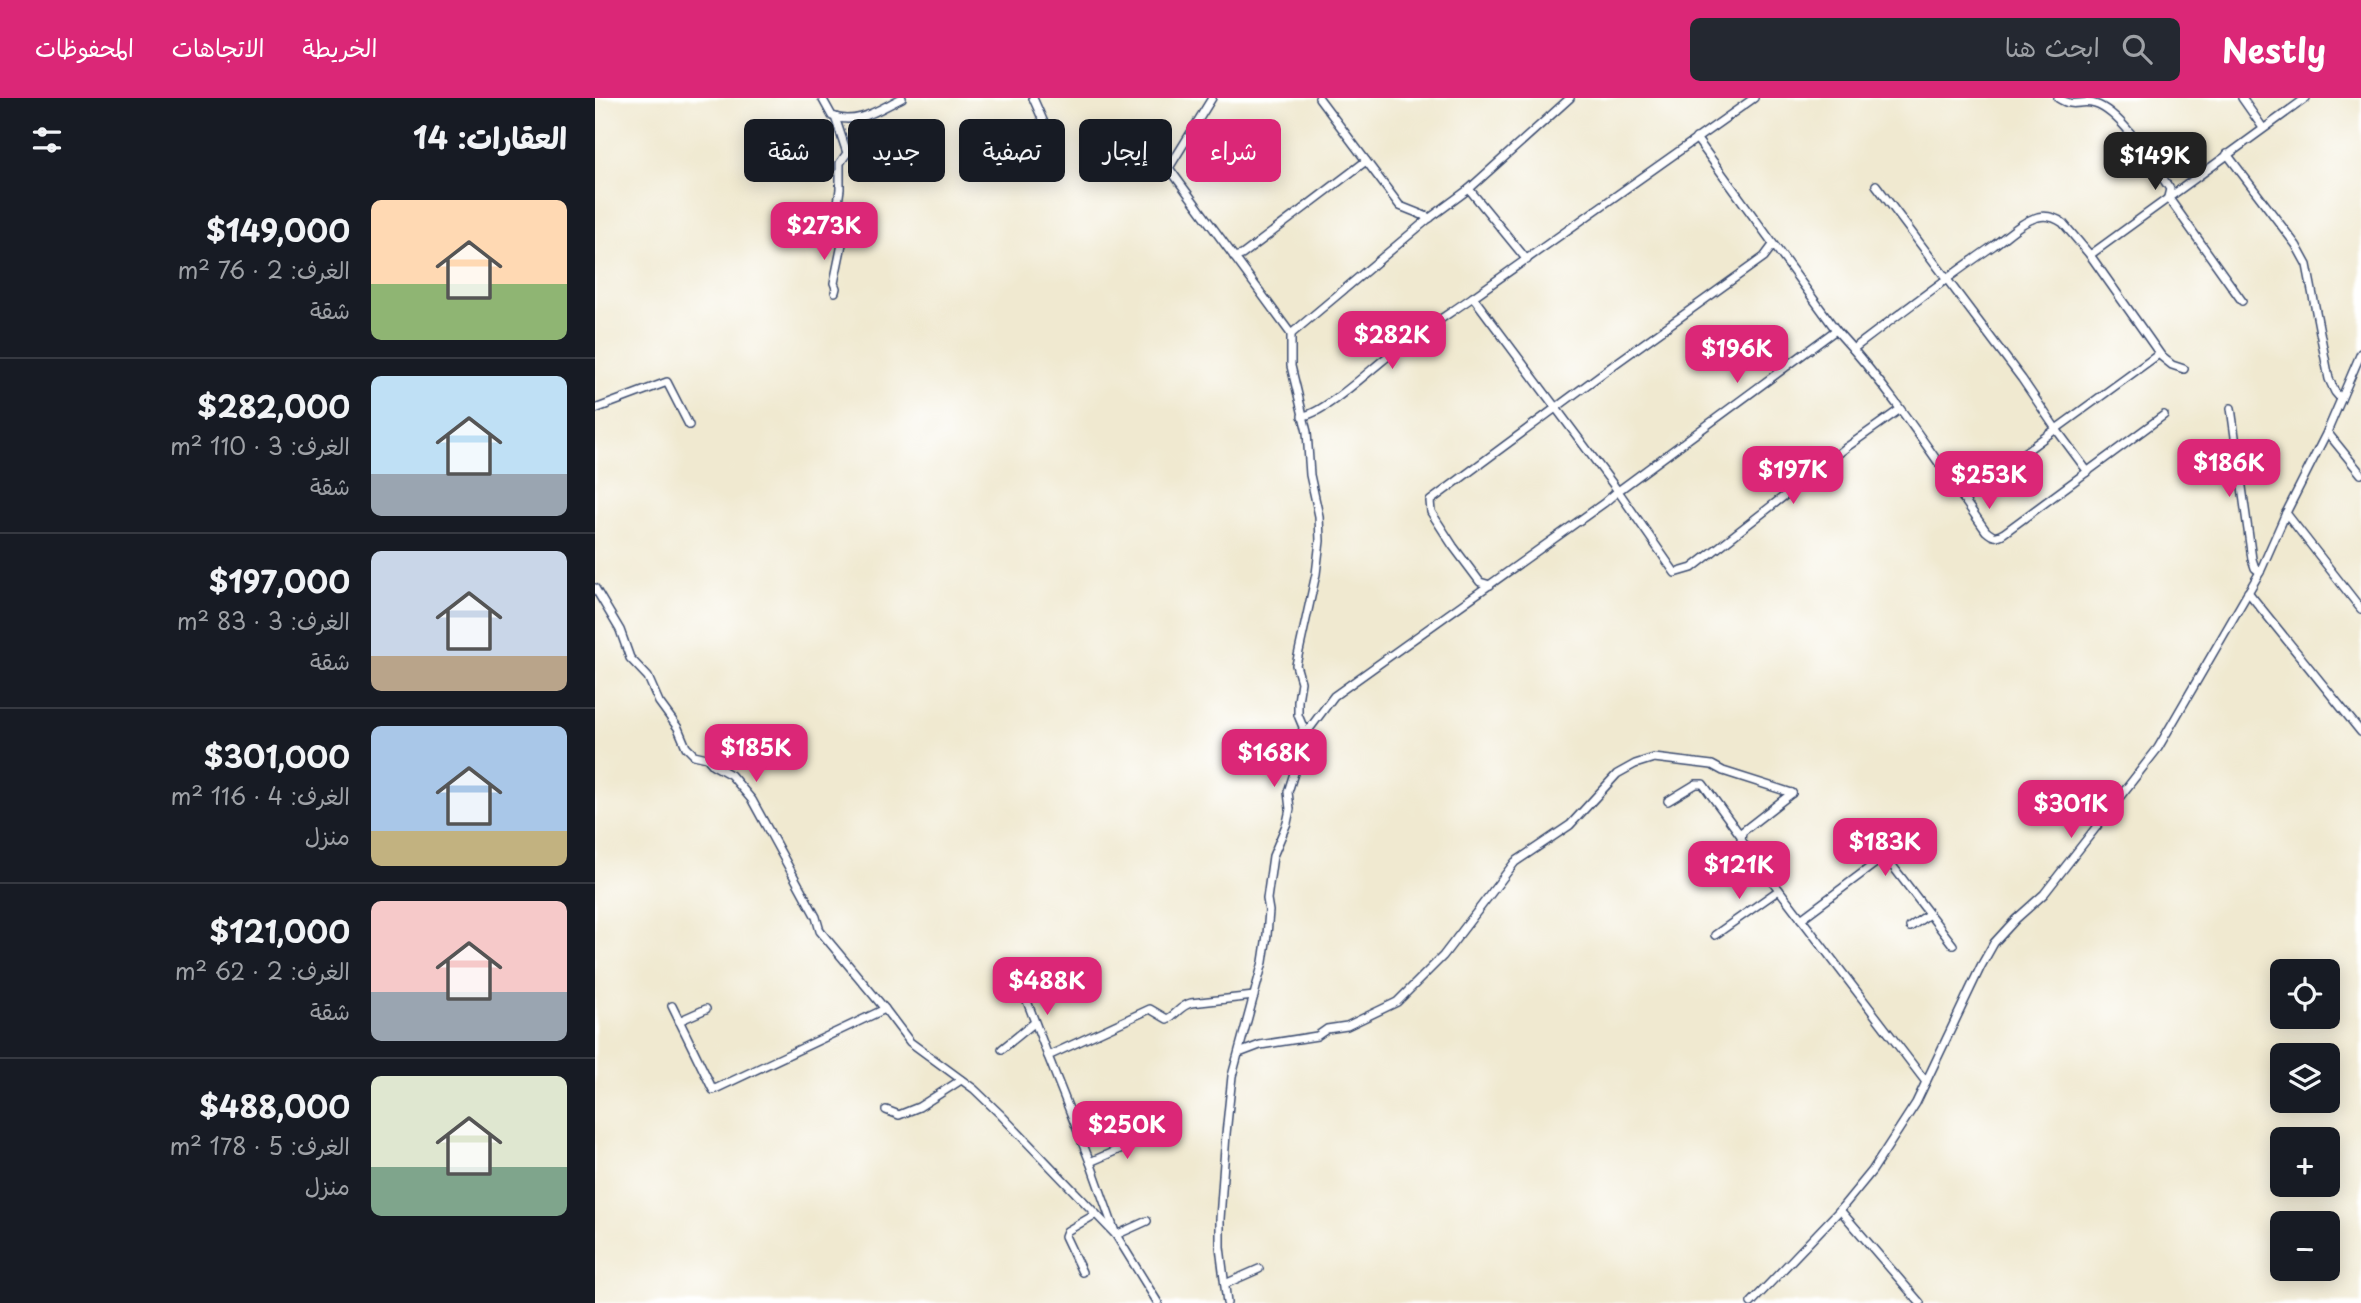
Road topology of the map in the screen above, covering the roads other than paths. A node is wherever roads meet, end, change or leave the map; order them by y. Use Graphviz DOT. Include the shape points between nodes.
graph roads {
  1 [pos="822,98"];
  2 [pos="902,98"];
  3 [pos="1033,98"];
  4 [pos="1212,98"];
  5 [pos="1319,98"];
  6 [pos="1570,98"];
  7 [pos="1754,98"];
  8 [pos="2058,98"];
  9 [pos="2242,98"];
  10 [pos="2306,98"];
  11 [pos="835,117"];
  12 [pos="1042,119"];
  13 [pos="2263,128"];
  14 [pos="1696,138"];
  15 [pos="2227,154"];
  16 [pos="1366,161"];
  17 [pos="1876,185"];
  18 [pos="1469,189"];
  19 [pos="2168,197"];
  20 [pos="1430,218"];
  21 [pos="1773,245"];
  22 [pos="2090,254"];
  23 [pos="1234,257"];
  24 [pos="1527,260"];
  25 [pos="1946,278"];
  26 [pos="835,292"];
  27 [pos="1473,298"];
  28 [pos="2242,301"];
  29 [pos="1836,330"];
  30 [pos="1291,334"];
  31 [pos="1853,349"];
  32 [pos="2361,353"];
  33 [pos="2159,354"];
  34 [pos="2185,369"];
  35 [pos="2341,399"];
  36 [pos="1556,407"];
  37 [pos="2231,408"];
  38 [pos="595,409"];
  39 [pos="1899,410"];
  40 [pos="2164,415"];
  41 [pos="1302,416"];
  42 [pos="689,425"];
  43 [pos="2056,429"];
  44 [pos="2327,432"];
  45 [pos="2088,472"];
  46 [pos="2361,474"];
  47 [pos="1618,491"];
  48 [pos="1963,498"];
  49 [pos="2286,513"];
  50 [pos="2260,572"];
  51 [pos="1490,585"];
  52 [pos="595,588"];
  53 [pos="2248,592"];
  54 [pos="2361,610"];
  55 [pos="2357,721"];
  56 [pos="2361,732"];
  57 [pos="1301,740"];
  58 [pos="1668,801"];
  59 [pos="1741,836"];
  60 [pos="1779,890"];
  61 [pos="1929,914"];
  62 [pos="1801,919"];
  63 [pos="1910,927"];
  64 [pos="1715,935"];
  65 [pos="1953,945"];
  66 [pos="1022,988"];
  67 [pos="1254,996"];
  68 [pos="671,1006"];
  69 [pos="706,1009"];
  70 [pos="885,1009"];
  71 [pos="679,1021"];
  72 [pos="1034,1023"];
  73 [pos="1002,1049"];
  74 [pos="1239,1053"];
  75 [pos="1048,1056"];
  76 [pos="961,1080"];
  77 [pos="1926,1082"];
  78 [pos="886,1110"];
  79 [pos="1152,1135"];
  80 [pos="1090,1163"];
  81 [pos="1840,1210"];
  82 [pos="1095,1214"];
  83 [pos="1147,1221"];
  84 [pos="1116,1235"];
  85 [pos="1259,1269"];
  86 [pos="1082,1272"];
  87 [pos="1225,1284"];
  88 [pos="1158,1303"];
  89 [pos="1227,1303"];
  90 [pos="1751,1303"];
  91 [pos="1920,1303"];
  1 -- 11 [label="street"];
  2 -- 11 [label="street" via="862,118 845,121"];
  3 -- 12 [label="street"];
  4 -- 23 [label="street" via="1169,168"];
  5 -- 16 [label="street"];
  6 -- 18 [label="street"];
  7 -- 14 [label="street"];
  8 -- 19 [label="street" via="2067,104 2095,104 2125,125 2170,189"];
  9 -- 13 [label="street"];
  10 -- 13 [label="street"];
  11 -- 26 [label="street" via="847,153 840,163 836,217 842,244"];
  13 -- 15 [label="street"];
  14 -- 21 [label="street"];
  14 -- 24 [label="street"];
  15 -- 19 [label="street"];
  15 -- 35 [label="street" via="2307,265 2329,379"];
  16 -- 20 [label="street" via="1400,206"];
  16 -- 23 [label="street"];
  17 -- 25 [label="street"];
  18 -- 20 [label="street"];
  18 -- 24 [label="street"];
  19 -- 22 [label="street"];
  19 -- 28 [label="street"];
  20 -- 30 [label="street"];
  21 -- 29 [label="street"];
  21 -- 36 [label="street" via="1759,261"];
  22 -- 25 [label="street" via="2058,219 2038,217"];
  22 -- 33 [label="street"];
  23 -- 30 [label="street"];
  24 -- 27 [label="street"];
  25 -- 31 [label="street"];
  25 -- 43 [label="street"];
  27 -- 36 [label="street"];
  27 -- 41 [label="street" via="1309,416"];
  29 -- 31 [label="street"];
  29 -- 47 [label="street"];
  30 -- 41 [label="street" via="1291,366"];
  31 -- 39 [label="street"];
  32 -- 35 [label="street"];
  33 -- 34 [label="street"];
  33 -- 43 [label="street"];
  35 -- 44 [label="street"];
  36 -- 47 [label="street"];
  36 -- 51 [label="street" via="1430,501 1431,512 1453,546 1480,582"];
  37 -- 50 [label="street" via="2252,559"];
  38 -- 42 [label="street" via="667,382"];
  39 -- 47 [label="street" via="1683,572 1675,573"];
  39 -- 48 [label="street"];
  40 -- 45 [label="street"];
  41 -- 57 [label="street" via="1320,541 1296,665 1301,682"];
  43 -- 45 [label="street"];
  43 -- 48 [label="street"];
  44 -- 46 [label="street"];
  44 -- 49 [label="street"];
  45 -- 48 [label="street" via="1997,537 1986,531"];
  47 -- 51 [label="street"];
  49 -- 50 [label="street"];
  49 -- 54 [label="street"];
  50 -- 53 [label="street"];
  51 -- 57 [label="street" via="1334,696"];
  52 -- 70 [label="street" via="620,630 629,658 648,677 686,747 731,775 752,800 820,931"];
  53 -- 55 [label="street"];
  53 -- 77 [label="street" via="2158,748 2059,877 1994,943"];
  55 -- 56 [label="street"];
  57 -- 67 [label="street" via="1288,792 1287,823 1273,856 1267,935"];
  58 -- 59 [label="street" via="1696,783 1703,784"];
  59 -- 60 [label="street"];
  59 -- 74 [label="street" via="1792,793 1712,765 1654,758 1635,764 1617,774 1570,825 1515,862 1443,956 1397,1002 1317,1036"];
  60 -- 62 [label="street"];
  60 -- 64 [label="street"];
  61 -- 62 [label="street" via="1885,856"];
  61 -- 63 [label="street"];
  61 -- 65 [label="street"];
  62 -- 77 [label="street"];
  66 -- 72 [label="street"];
  67 -- 74 [label="street"];
  67 -- 75 [label="street" via="1191,1003 1167,1018 1150,1009"];
  68 -- 71 [label="street"];
  69 -- 71 [label="street"];
  70 -- 71 [label="street" via="713,1090"];
  70 -- 76 [label="street" via="910,1042"];
  72 -- 73 [label="street"];
  72 -- 75 [label="street"];
  74 -- 87 [label="street" via="1232,1076 1221,1209"];
  75 -- 80 [label="street"];
  76 -- 78 [label="street" via="919,1107 899,1115"];
  76 -- 82 [label="street" via="1000,1114"];
  77 -- 81 [label="street" via="1872,1171"];
  79 -- 80 [label="street"];
  80 -- 84 [label="street"];
  81 -- 90 [label="street"];
  81 -- 91 [label="street"];
  82 -- 84 [label="street"];
  82 -- 86 [label="street" via="1065,1236"];
  83 -- 84 [label="street"];
  84 -- 88 [label="street"];
  85 -- 87 [label="street"];
  87 -- 89 [label="street"];
}
